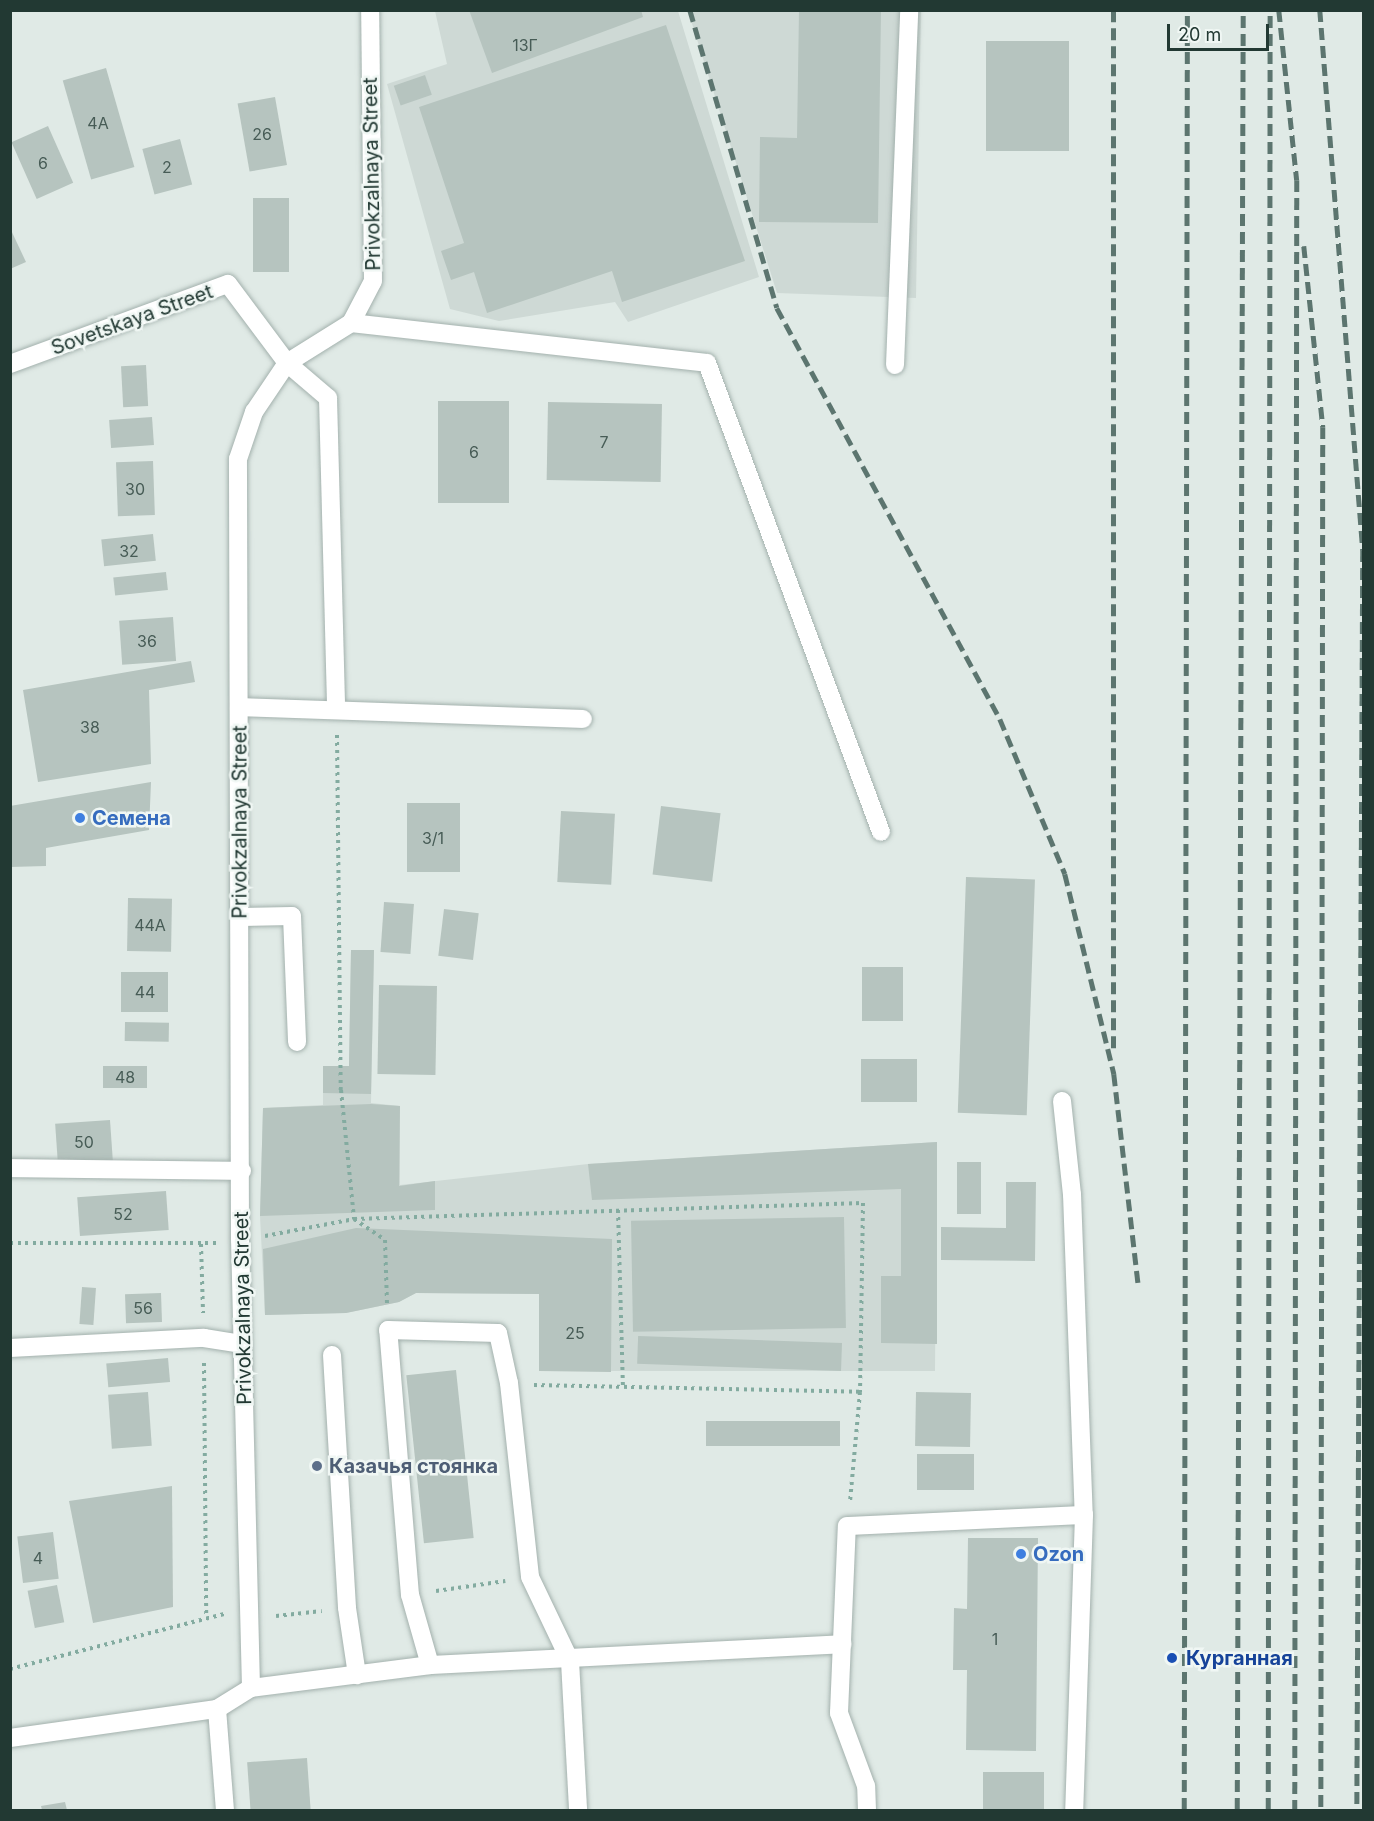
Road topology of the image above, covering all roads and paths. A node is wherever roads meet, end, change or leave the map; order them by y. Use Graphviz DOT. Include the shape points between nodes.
graph roads {
  1 [pos="370,10"];
  2 [pos="909,10"];
  3 [pos="351,323"];
  4 [pos="287,363"];
  5 [pos="10,364"];
  6 [pos="895,365"];
  7 [pos="239,707"];
  8 [pos="336,707"];
  9 [pos="583,719"];
  10 [pos="881,832"];
  11 [pos="241,917"];
  12 [pos="297,1042"];
  13 [pos="1062,1101"];
  14 [pos="10,1168"];
  15 [pos="242,1171"];
  16 [pos="618,1210"];
  17 [pos="354,1219"];
  18 [pos="240,1240"];
  19 [pos="10,1243"];
  20 [pos="201,1244"];
  21 [pos="388,1330"];
  22 [pos="204,1338"];
  23 [pos="243,1344"];
  24 [pos="10,1348"];
  25 [pos="332,1355"];
  26 [pos="509,1383"];
  27 [pos="623,1390"];
  28 [pos="860,1392"];
  29 [pos="1084,1515"];
  30 [pos="847,1526"];
  31 [pos="206,1617"];
  32 [pos="842,1644"];
  33 [pos="570,1661"];
  34 [pos="430,1665"];
  35 [pos="357,1675"];
  36 [pos="251,1688"];
  37 [pos="217,1708"];
  38 [pos="10,1738"];
  39 [pos="225,1810"];
  40 [pos="578,1810"];
  41 [pos="867,1810"];
  42 [pos="1074,1810"];
  1 -- 3 [label="street, Privokzalnaya Street" via="373,281"];
  2 -- 6 [label="street"];
  3 -- 4 [label="street, Privokzalnaya Street"];
  3 -- 10 [label="street" via="707,363"];
  4 -- 5 [label="street, Sovetskaya Street" via="228,284"];
  4 -- 7 [label="street, Privokzalnaya Street" via="254,411 238,459"];
  4 -- 8 [label="street" via="328,398"];
  7 -- 8 [label="street"];
  7 -- 11 [label="street, Privokzalnaya Street"];
  8 -- 9 [label="street"];
  8 -- 17 [label="path" via="341,1090"];
  11 -- 12 [label="street" via="292,916"];
  11 -- 15 [label="street, Privokzalnaya Street"];
  13 -- 29 [label="street" via="1072,1194"];
  14 -- 15 [label="street"];
  15 -- 18 [label="street, Privokzalnaya Street"];
  16 -- 17 [label="path"];
  16 -- 27 [label="path"];
  16 -- 28 [label="path" via="863,1203"];
  17 -- 18 [label="path"];
  17 -- 21 [label="path" via="385,1240"];
  18 -- 20 [label="path"];
  18 -- 23 [label="street, Privokzalnaya Street"];
  19 -- 20 [label="path"];
  20 -- 22 [label="path"];
  21 -- 26 [label="street" via="498,1333"];
  21 -- 34 [label="street" via="410,1595"];
  22 -- 23 [label="street"];
  22 -- 24 [label="street"];
  22 -- 31 [label="path"];
  23 -- 36 [label="street, Privokzalnaya Street"];
  25 -- 35 [label="street" via="347,1608"];
  26 -- 27 [label="path"];
  26 -- 33 [label="street" via="530,1577"];
  27 -- 28 [label="path"];
  28 -- 30 [label="path"];
  29 -- 30 [label="street"];
  29 -- 42 [label="street"];
  30 -- 32 [label="street"];
  32 -- 33 [label="street"];
  32 -- 41 [label="street" via="839,1713 866,1786"];
  33 -- 34 [label="street"];
  33 -- 40 [label="street"];
  34 -- 35 [label="street"];
  35 -- 36 [label="street"];
  36 -- 37 [label="street"];
  37 -- 38 [label="street"];
  37 -- 39 [label="street"];
}
